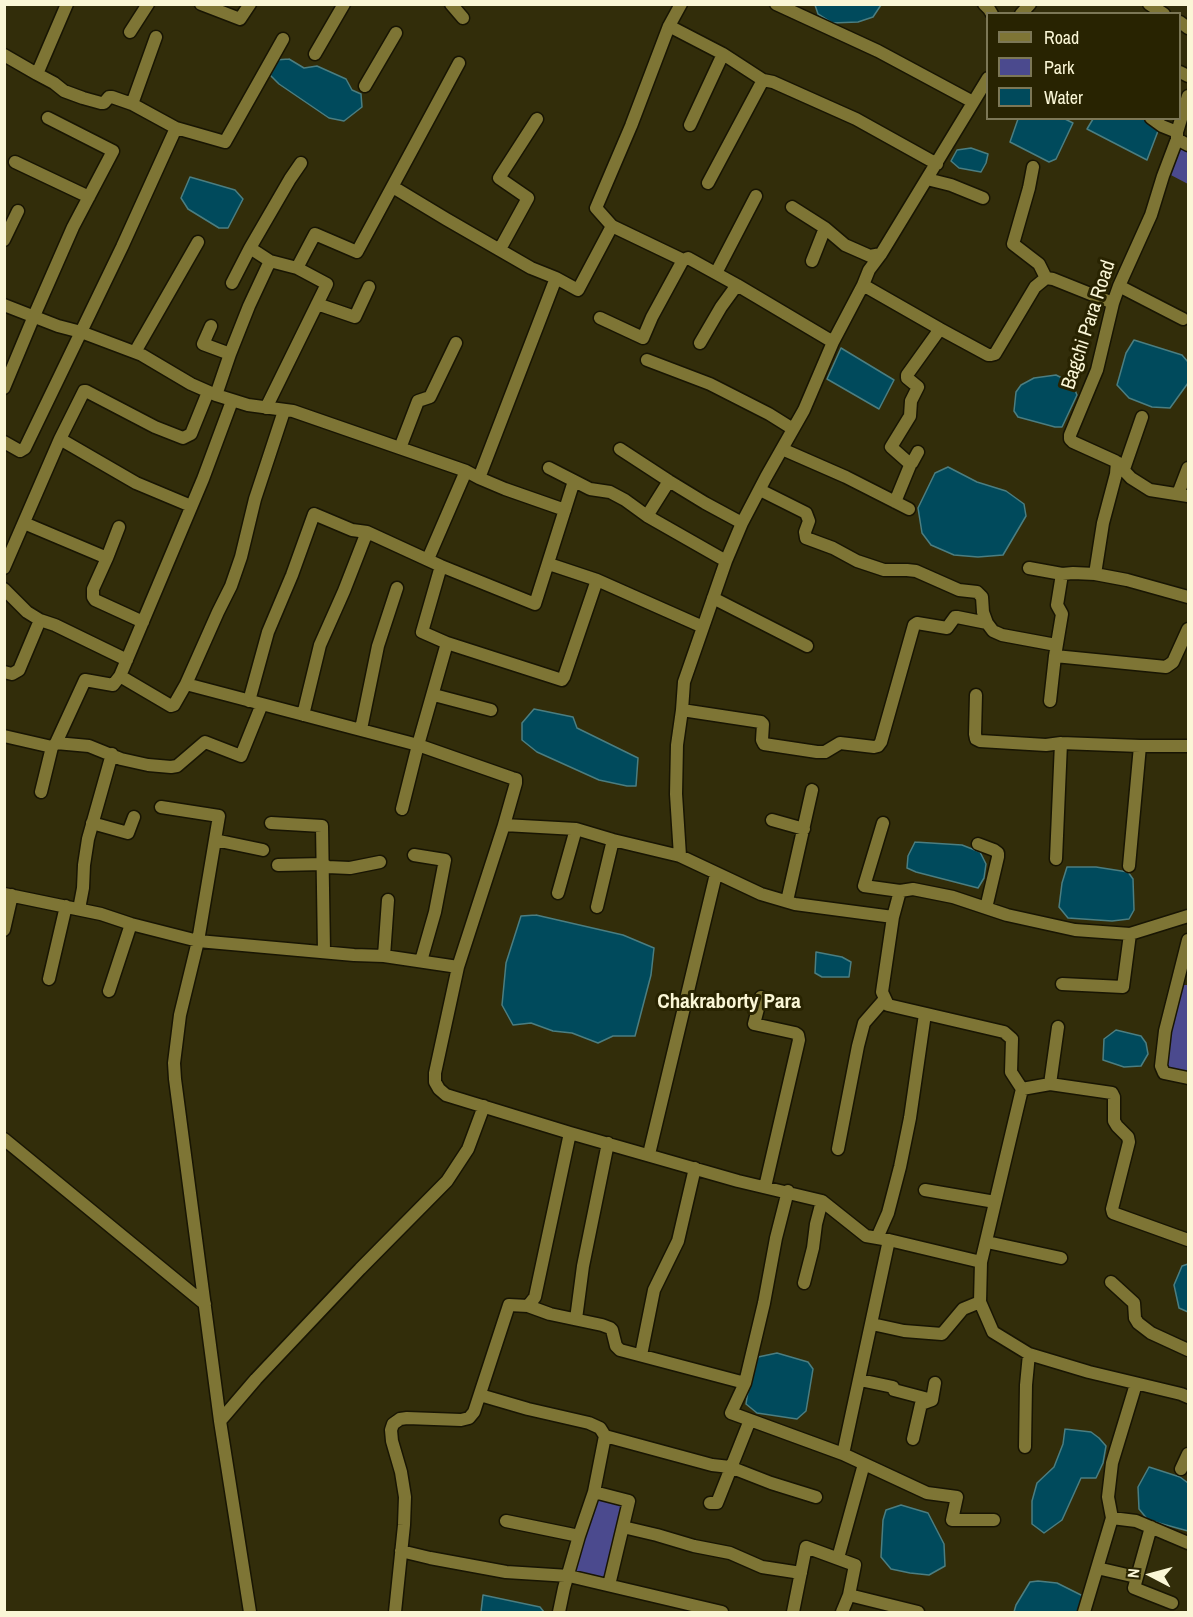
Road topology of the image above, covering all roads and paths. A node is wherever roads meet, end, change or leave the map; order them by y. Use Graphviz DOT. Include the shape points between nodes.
graph roads {
  1 [pos="67,4"];
  2 [pos="148,4"];
  3 [pos="201,4"];
  4 [pos="250,4"];
  5 [pos="344,4"];
  6 [pos="451,4"];
  7 [pos="681,4"];
  8 [pos="776,4"];
  9 [pos="463,18"];
  10 [pos="669,26"];
  11 [pos="130,32"];
  12 [pos="396,33"];
  13 [pos="156,37"];
  14 [pos="283,39"];
  15 [pos="315,54"];
  16 [pos="723,54"];
  17 [pos="4,55"];
  18 [pos="459,63"];
  19 [pos="37,74"];
  20 [pos="763,80"];
  21 [pos="986,80"];
  22 [pos="365,86"];
  23 [pos="1188,96"];
  24 [pos="973,102"];
  25 [pos="132,104"];
  26 [pos="48,118"];
  27 [pos="537,119"];
  28 [pos="1154,120"];
  29 [pos="690,125"];
  30 [pos="176,128"];
  31 [pos="1181,139"];
  32 [pos="15,162"];
  33 [pos="301,163"];
  34 [pos="937,164"];
  35 [pos="1033,167"];
  36 [pos="927,179"];
  37 [pos="708,183"];
  38 [pos="393,187"];
  39 [pos="756,196"];
  40 [pos="89,197"];
  41 [pos="982,198"];
  42 [pos="792,207"];
  43 [pos="18,210"];
  44 [pos="612,226"];
  45 [pos="825,228"];
  46 [pos="4,240"];
  47 [pos="198,242"];
  48 [pos="250,248"];
  49 [pos="500,249"];
  50 [pos="881,254"];
  51 [pos="683,260"];
  52 [pos="270,261"];
  53 [pos="812,261"];
  54 [pos="297,268"];
  55 [pos="716,273"];
  56 [pos="556,278"];
  57 [pos="1046,278"];
  58 [pos="232,283"];
  59 [pos="737,285"];
  60 [pos="863,285"];
  61 [pos="1119,285"];
  62 [pos="369,287"];
  63 [pos="1113,303"];
  64 [pos="317,304"];
  65 [pos="4,305"];
  66 [pos="34,316"];
  67 [pos="600,318"];
  68 [pos="1183,319"];
  69 [pos="211,326"];
  70 [pos="940,329"];
  71 [pos="81,332"];
  72 [pos="833,342"];
  73 [pos="456,343"];
  74 [pos="700,343"];
  75 [pos="135,352"];
  76 [pos="230,354"];
  77 [pos="647,360"];
  78 [pos="4,388"];
  79 [pos="212,393"];
  80 [pos="232,401"];
  81 [pos="266,408"];
  82 [pos="284,411"];
  83 [pos="1142,417"];
  84 [pos="793,429"];
  85 [pos="60,439"];
  86 [pos="4,442"];
  87 [pos="400,448"];
  88 [pos="782,448"];
  89 [pos="620,449"];
  90 [pos="918,452"];
  91 [pos="911,463"];
  92 [pos="1120,466"];
  93 [pos="549,468"];
  94 [pos="1188,468"];
  95 [pos="466,471"];
  96 [pos="479,478"];
  97 [pos="574,481"];
  98 [pos="669,481"];
  99 [pos="760,490"];
  100 [pos="1183,495"];
  101 [pos="895,501"];
  102 [pos="191,506"];
  103 [pos="909,508"];
  104 [pos="565,510"];
  105 [pos="648,516"];
  106 [pos="24,522"];
  107 [pos="742,522"];
  108 [pos="119,527"];
  109 [pos="367,532"];
  110 [pos="107,558"];
  111 [pos="428,559"];
  112 [pos="726,561"];
  113 [pos="6,563"];
  114 [pos="549,564"];
  115 [pos="441,566"];
  116 [pos="1029,568"];
  117 [pos="1062,574"];
  118 [pos="1095,574"];
  119 [pos="597,580"];
  120 [pos="397,588"];
  121 [pos="4,589"];
  122 [pos="1188,597"];
  123 [pos="713,598"];
  124 [pos="40,620"];
  125 [pos="143,622"];
  126 [pos="987,623"];
  127 [pos="702,627"];
  128 [pos="1188,629"];
  129 [pos="447,643"];
  130 [pos="807,646"];
  131 [pos="1056,651"];
  132 [pos="127,660"];
  133 [pos="4,672"];
  134 [pos="120,675"];
  135 [pos="186,684"];
  136 [pos="434,695"];
  137 [pos="976,695"];
  138 [pos="249,701"];
  139 [pos="1050,701"];
  140 [pos="262,704"];
  141 [pos="491,710"];
  142 [pos="682,710"];
  143 [pos="303,715"];
  144 [pos="361,729"];
  145 [pos="4,736"];
  146 [pos="1061,742"];
  147 [pos="54,745"];
  148 [pos="418,745"];
  149 [pos="1140,746"];
  150 [pos="1188,746"];
  151 [pos="112,754"];
  152 [pos="812,789"];
  153 [pos="41,792"];
  154 [pos="161,807"];
  155 [pos="402,809"];
  156 [pos="134,817"];
  157 [pos="772,820"];
  158 [pos="92,823"];
  159 [pos="271,823"];
  160 [pos="883,823"];
  161 [pos="504,825"];
  162 [pos="576,829"];
  163 [pos="804,829"];
  164 [pos="215,840"];
  165 [pos="614,840"];
  166 [pos="978,844"];
  167 [pos="263,850"];
  168 [pos="414,855"];
  169 [pos="680,856"];
  170 [pos="1056,859"];
  171 [pos="380,862"];
  172 [pos="324,864"];
  173 [pos="278,865"];
  174 [pos="1129,866"];
  175 [pos="716,874"];
  176 [pos="900,891"];
  177 [pos="558,892"];
  178 [pos="8,894"];
  179 [pos="388,900"];
  180 [pos="787,901"];
  181 [pos="66,906"];
  182 [pos="597,907"];
  183 [pos="986,908"];
  184 [pos="79,909"];
  185 [pos="1188,916"];
  186 [pos="893,917"];
  187 [pos="131,924"];
  188 [pos="4,930"];
  189 [pos="1130,934"];
  190 [pos="1188,940"];
  191 [pos="198,941"];
  192 [pos="324,951"];
  193 [pos="384,956"];
  194 [pos="421,961"];
  195 [pos="458,967"];
  196 [pos="49,979"];
  197 [pos="1062,984"];
  198 [pos="109,991"];
  199 [pos="761,997"];
  200 [pos="885,999"];
  201 [pos="925,1014"];
  202 [pos="1058,1027"];
  203 [pos="1188,1078"];
  204 [pos="1050,1084"];
  205 [pos="1022,1089"];
  206 [pos="484,1106"];
  207 [pos="570,1133"];
  208 [pos="4,1139"];
  209 [pos="608,1143"];
  210 [pos="838,1149"];
  211 [pos="649,1154"];
  212 [pos="695,1168"];
  213 [pos="765,1187"];
  214 [pos="925,1190"];
  215 [pos="788,1191"];
  216 [pos="822,1201"];
  217 [pos="995,1202"];
  218 [pos="883,1239"];
  219 [pos="1188,1240"];
  220 [pos="987,1242"];
  221 [pos="1061,1258"];
  222 [pos="981,1262"];
  223 [pos="1111,1282"];
  224 [pos="804,1283"];
  225 [pos="980,1302"];
  226 [pos="205,1304"];
  227 [pos="528,1306"];
  228 [pos="576,1319"];
  229 [pos="872,1324"];
  230 [pos="1188,1350"];
  231 [pos="1029,1354"];
  232 [pos="640,1355"];
  233 [pos="860,1380"];
  234 [pos="745,1383"];
  235 [pos="935,1383"];
  236 [pos="1136,1384"];
  237 [pos="480,1395"];
  238 [pos="1188,1397"];
  239 [pos="932,1400"];
  240 [pos="750,1419"];
  241 [pos="220,1421"];
  242 [pos="605,1436"];
  243 [pos="913,1439"];
  244 [pos="1025,1448"];
  245 [pos="843,1454"];
  246 [pos="1188,1454"];
  247 [pos="864,1464"];
  248 [pos="730,1467"];
  249 [pos="1181,1469"];
  250 [pos="594,1492"];
  251 [pos="816,1497"];
  252 [pos="710,1503"];
  253 [pos="1112,1518"];
  254 [pos="994,1520"];
  255 [pos="506,1521"];
  256 [pos="623,1527"];
  257 [pos="1151,1527"];
  258 [pos="579,1536"];
  259 [pos="1188,1543"];
  260 [pos="401,1551"];
  261 [pos="838,1558"];
  262 [pos="1097,1568"];
  263 [pos="801,1573"];
  264 [pos="569,1576"];
  265 [pos="1136,1576"];
  266 [pos="609,1586"];
  267 [pos="849,1594"];
  268 [pos="1172,1603"];
  269 [pos="250,1612"];
  270 [pos="395,1612"];
  271 [pos="559,1612"];
  272 [pos="722,1612"];
  273 [pos="793,1612"];
  274 [pos="842,1612"];
  275 [pos="919,1612"];
  276 [pos="1084,1612"];
  1 -- 19 [label="street"];
  2 -- 11 [label="street"];
  3 -- 4 [label="street" via="240,19"];
  5 -- 15 [label="street"];
  6 -- 9 [label="street"];
  7 -- 10 [label="street"];
  8 -- 24 [label="street" via="878,51"];
  10 -- 16 [label="street"];
  10 -- 44 [label="street" via="597,205 597,211"];
  12 -- 22 [label="street"];
  13 -- 25 [label="street"];
  14 -- 30 [label="street" via="225,142"];
  16 -- 20 [label="street"];
  16 -- 29 [label="street"];
  17 -- 19 [label="street"];
  18 -- 38 [label="street"];
  19 -- 25 [label="street" via="83,98 101,103 110,96"];
  20 -- 34 [label="street" via="856,119"];
  20 -- 37 [label="street"];
  21 -- 24 [label="street"];
  23 -- 31 [label="street, Bagchi Para Road"];
  24 -- 34 [label="street"];
  25 -- 30 [label="street"];
  26 -- 40 [label="street" via="113,151"];
  27 -- 49 [label="street" via="499,178 528,198"];
  28 -- 31 [label="street"];
  30 -- 71 [label="street"];
  31 -- 61 [label="street, Bagchi Para Road"];
  32 -- 40 [label="street"];
  33 -- 48 [label="street"];
  34 -- 36 [label="street"];
  35 -- 57 [label="street" via="1013,244 1039,264"];
  36 -- 41 [label="street"];
  36 -- 50 [label="street"];
  38 -- 49 [label="street"];
  38 -- 54 [label="street" via="357,252 315,234"];
  39 -- 55 [label="street"];
  40 -- 66 [label="street"];
  42 -- 45 [label="street"];
  43 -- 46 [label="street"];
  44 -- 51 [label="street"];
  44 -- 56 [label="street" via="578,290"];
  45 -- 50 [label="street" via="845,245 870,256"];
  45 -- 53 [label="street"];
  47 -- 75 [label="street"];
  48 -- 52 [label="street"];
  48 -- 58 [label="street"];
  49 -- 56 [label="street"];
  50 -- 60 [label="street"];
  51 -- 55 [label="street" via="688,258"];
  51 -- 67 [label="street" via="643,338"];
  52 -- 54 [label="street"];
  52 -- 76 [label="street"];
  54 -- 64 [label="street" via="327,284"];
  55 -- 59 [label="street"];
  56 -- 96 [label="street"];
  57 -- 63 [label="street"];
  57 -- 70 [label="street" via="1035,287 994,354 988,355"];
  59 -- 72 [label="street"];
  59 -- 74 [label="street"];
  60 -- 70 [label="street"];
  60 -- 72 [label="street"];
  61 -- 63 [label="street, Bagchi Para Road"];
  61 -- 68 [label="street"];
  62 -- 64 [label="street" via="355,317"];
  63 -- 92 [label="street, Bagchi Para Road" via="1097,370 1071,439"];
  64 -- 81 [label="street"];
  65 -- 66 [label="street"];
  66 -- 71 [label="street"];
  66 -- 78 [label="street"];
  69 -- 76 [label="street" via="203,344"];
  70 -- 91 [label="street" via="907,375 918,387 911,401 910,416 891,447"];
  71 -- 75 [label="street"];
  71 -- 86 [label="street" via="25,448 20,451"];
  72 -- 84 [label="street"];
  73 -- 87 [label="street" via="430,397 418,401"];
  75 -- 79 [label="street"];
  76 -- 79 [label="street"];
  77 -- 84 [label="street" via="710,384"];
  79 -- 80 [label="street"];
  79 -- 85 [label="street" via="191,434 183,438 84,391"];
  80 -- 81 [label="street"];
  80 -- 102 [label="street"];
  81 -- 82 [label="street"];
  82 -- 87 [label="street"];
  82 -- 135 [label="street" via="231,586"];
  83 -- 92 [label="street"];
  84 -- 88 [label="street"];
  85 -- 102 [label="street" via="136,483"];
  85 -- 106 [label="street"];
  87 -- 95 [label="street"];
  88 -- 99 [label="street"];
  88 -- 101 [label="street"];
  89 -- 98 [label="street"];
  90 -- 91 [label="street"];
  91 -- 101 [label="street"];
  92 -- 100 [label="street, Bagchi Para Road" via="1150,490"];
  92 -- 118 [label="street" via="1103,523"];
  93 -- 97 [label="street"];
  94 -- 100 [label="street"];
  95 -- 96 [label="street"];
  95 -- 111 [label="street"];
  96 -- 104 [label="street"];
  97 -- 104 [label="street"];
  97 -- 105 [label="street" via="610,492"];
  98 -- 105 [label="street"];
  98 -- 107 [label="street"];
  99 -- 107 [label="street"];
  99 -- 126 [label="street" via="806,513 806,538 884,570 916,572 959,590 980,594"];
  101 -- 103 [label="street"];
  102 -- 125 [label="street"];
  104 -- 114 [label="street"];
  105 -- 112 [label="street"];
  106 -- 110 [label="street"];
  106 -- 113 [label="street"];
  107 -- 112 [label="street"];
  108 -- 110 [label="street"];
  109 -- 111 [label="street"];
  109 -- 138 [label="street" via="314,514 268,632"];
  109 -- 143 [label="street" via="320,645"];
  110 -- 125 [label="street" via="93,597"];
  111 -- 115 [label="street"];
  112 -- 123 [label="street"];
  114 -- 115 [label="street" via="535,604"];
  114 -- 119 [label="street"];
  115 -- 129 [label="street" via="422,632"];
  116 -- 117 [label="street"];
  117 -- 118 [label="street"];
  117 -- 131 [label="street" via="1057,605 1062,614"];
  118 -- 122 [label="street"];
  119 -- 127 [label="street"];
  119 -- 129 [label="street" via="562,680"];
  120 -- 144 [label="street" via="378,646"];
  121 -- 124 [label="street"];
  123 -- 127 [label="street"];
  123 -- 130 [label="street"];
  124 -- 132 [label="street"];
  124 -- 133 [label="street" via="20,670"];
  125 -- 132 [label="street"];
  126 -- 131 [label="street" via="1002,635"];
  126 -- 142 [label="street" via="955,617 947,628 914,625 878,746 840,743 817,752 764,744 761,722"];
  127 -- 142 [label="street" via="684,682"];
  128 -- 131 [label="street" via="1173,663 1166,667"];
  129 -- 136 [label="street"];
  131 -- 139 [label="street"];
  132 -- 134 [label="street"];
  134 -- 135 [label="street" via="171,706"];
  134 -- 147 [label="street" via="113,685 86,680"];
  135 -- 138 [label="street"];
  136 -- 141 [label="street"];
  136 -- 148 [label="street"];
  137 -- 146 [label="street" via="976,739 1046,745"];
  138 -- 140 [label="street"];
  140 -- 143 [label="street"];
  140 -- 151 [label="street" via="241,756 205,742 171,767"];
  142 -- 169 [label="street" via="676,794"];
  143 -- 144 [label="street"];
  144 -- 148 [label="street"];
  145 -- 147 [label="street"];
  146 -- 149 [label="street"];
  146 -- 170 [label="street"];
  147 -- 151 [label="street" via="89,746"];
  147 -- 153 [label="street"];
  148 -- 155 [label="street"];
  148 -- 161 [label="street" via="516,779"];
  149 -- 150 [label="street"];
  149 -- 174 [label="street"];
  151 -- 158 [label="street"];
  152 -- 163 [label="street"];
  154 -- 164 [label="street" via="219,816"];
  156 -- 158 [label="street" via="128,832"];
  157 -- 163 [label="street"];
  158 -- 184 [label="street"];
  159 -- 172 [label="street" via="322,826"];
  160 -- 176 [label="street" via="864,886"];
  161 -- 162 [label="street"];
  161 -- 195 [label="street"];
  162 -- 165 [label="street"];
  162 -- 177 [label="street"];
  163 -- 180 [label="street"];
  164 -- 167 [label="street"];
  164 -- 191 [label="street"];
  165 -- 169 [label="street"];
  165 -- 182 [label="street"];
  166 -- 183 [label="street" via="998,853"];
  168 -- 194 [label="street" via="445,860"];
  169 -- 175 [label="street"];
  171 -- 172 [label="street" via="350,868"];
  172 -- 173 [label="street"];
  172 -- 192 [label="street"];
  175 -- 180 [label="street"];
  175 -- 211 [label="street"];
  176 -- 183 [label="street" via="913,889"];
  176 -- 186 [label="street"];
  178 -- 181 [label="street"];
  178 -- 188 [label="street"];
  179 -- 193 [label="street"];
  180 -- 186 [label="street"];
  181 -- 184 [label="street"];
  181 -- 196 [label="street"];
  183 -- 189 [label="street" via="1075,930"];
  184 -- 187 [label="street"];
  185 -- 189 [label="street"];
  186 -- 200 [label="street" via="882,992"];
  187 -- 191 [label="street"];
  187 -- 198 [label="street"];
  189 -- 197 [label="street" via="1123,987"];
  190 -- 203 [label="street" via="1165,1031 1161,1066 1164,1073"];
  191 -- 192 [label="street"];
  191 -- 226 [label="street" via="180,1015 174,1064"];
  192 -- 193 [label="street"];
  193 -- 194 [label="street"];
  194 -- 195 [label="street"];
  195 -- 206 [label="street" via="435,1082 446,1095"];
  199 -- 213 [label="street" via="754,1024 795,1033 799,1040"];
  200 -- 201 [label="street" via="888,1005"];
  200 -- 210 [label="street" via="864,1023"];
  201 -- 205 [label="street" via="1009,1034 1011,1072"];
  201 -- 218 [label="street" via="910,1118"];
  202 -- 204 [label="street"];
  204 -- 205 [label="street"];
  204 -- 219 [label="street" via="1112,1094 1115,1123 1129,1142 1113,1213"];
  205 -- 217 [label="street"];
  206 -- 207 [label="street"];
  206 -- 241 [label="street" via="468,1149 447,1181"];
  207 -- 209 [label="street"];
  207 -- 227 [label="street" via="534,1297"];
  208 -- 226 [label="street"];
  209 -- 211 [label="street"];
  209 -- 228 [label="street"];
  211 -- 212 [label="street"];
  212 -- 213 [label="street"];
  212 -- 232 [label="street" via="678,1241 654,1290"];
  213 -- 215 [label="street"];
  214 -- 217 [label="street"];
  215 -- 216 [label="street"];
  215 -- 234 [label="street"];
  216 -- 218 [label="street" via="866,1236"];
  216 -- 224 [label="street"];
  217 -- 220 [label="street"];
  218 -- 222 [label="street"];
  218 -- 229 [label="street"];
  220 -- 221 [label="street"];
  220 -- 222 [label="street"];
  222 -- 225 [label="street"];
  223 -- 230 [label="street" via="1133,1300 1138,1323"];
  225 -- 229 [label="street" via="963,1309 942,1334"];
  225 -- 231 [label="street" via="993,1332"];
  226 -- 241 [label="street"];
  227 -- 228 [label="street"];
  227 -- 237 [label="street" via="509,1305"];
  228 -- 232 [label="street" via="610,1328 617,1348"];
  229 -- 233 [label="street"];
  231 -- 236 [label="street"];
  231 -- 244 [label="street"];
  232 -- 234 [label="street"];
  233 -- 239 [label="street"];
  233 -- 245 [label="street"];
  234 -- 240 [label="street" via="731,1413"];
  235 -- 239 [label="street"];
  236 -- 238 [label="street"];
  236 -- 253 [label="street" via="1112,1463 1108,1497"];
  237 -- 242 [label="street" via="589,1423 600,1428"];
  237 -- 260 [label="street" via="469,1418 400,1419 393,1424 392,1441 405,1497"];
  239 -- 243 [label="street" via="921,1404"];
  240 -- 245 [label="street"];
  240 -- 248 [label="street"];
  241 -- 269 [label="street"];
  242 -- 248 [label="street"];
  242 -- 250 [label="street"];
  245 -- 247 [label="street"];
  246 -- 249 [label="street"];
  247 -- 254 [label="street" via="927,1493 957,1497 952,1520"];
  247 -- 261 [label="street"];
  248 -- 251 [label="street"];
  248 -- 252 [label="street" via="717,1503"];
  250 -- 256 [label="street" via="629,1501"];
  250 -- 258 [label="street"];
  253 -- 257 [label="street"];
  253 -- 262 [label="street"];
  255 -- 258 [label="street"];
  256 -- 263 [label="street" via="729,1553 762,1567"];
  256 -- 266 [label="street"];
  257 -- 259 [label="street"];
  257 -- 265 [label="street"];
  258 -- 264 [label="street"];
  260 -- 264 [label="street" via="506,1572"];
  260 -- 270 [label="street"];
  261 -- 263 [label="street" via="806,1547"];
  261 -- 267 [label="street" via="855,1565"];
  262 -- 265 [label="street"];
  262 -- 276 [label="street"];
  263 -- 273 [label="street"];
  264 -- 266 [label="street"];
  264 -- 271 [label="street"];
  265 -- 268 [label="street" via="1134,1588"];
  266 -- 272 [label="street"];
  267 -- 274 [label="street"];
  267 -- 275 [label="street"];
}
